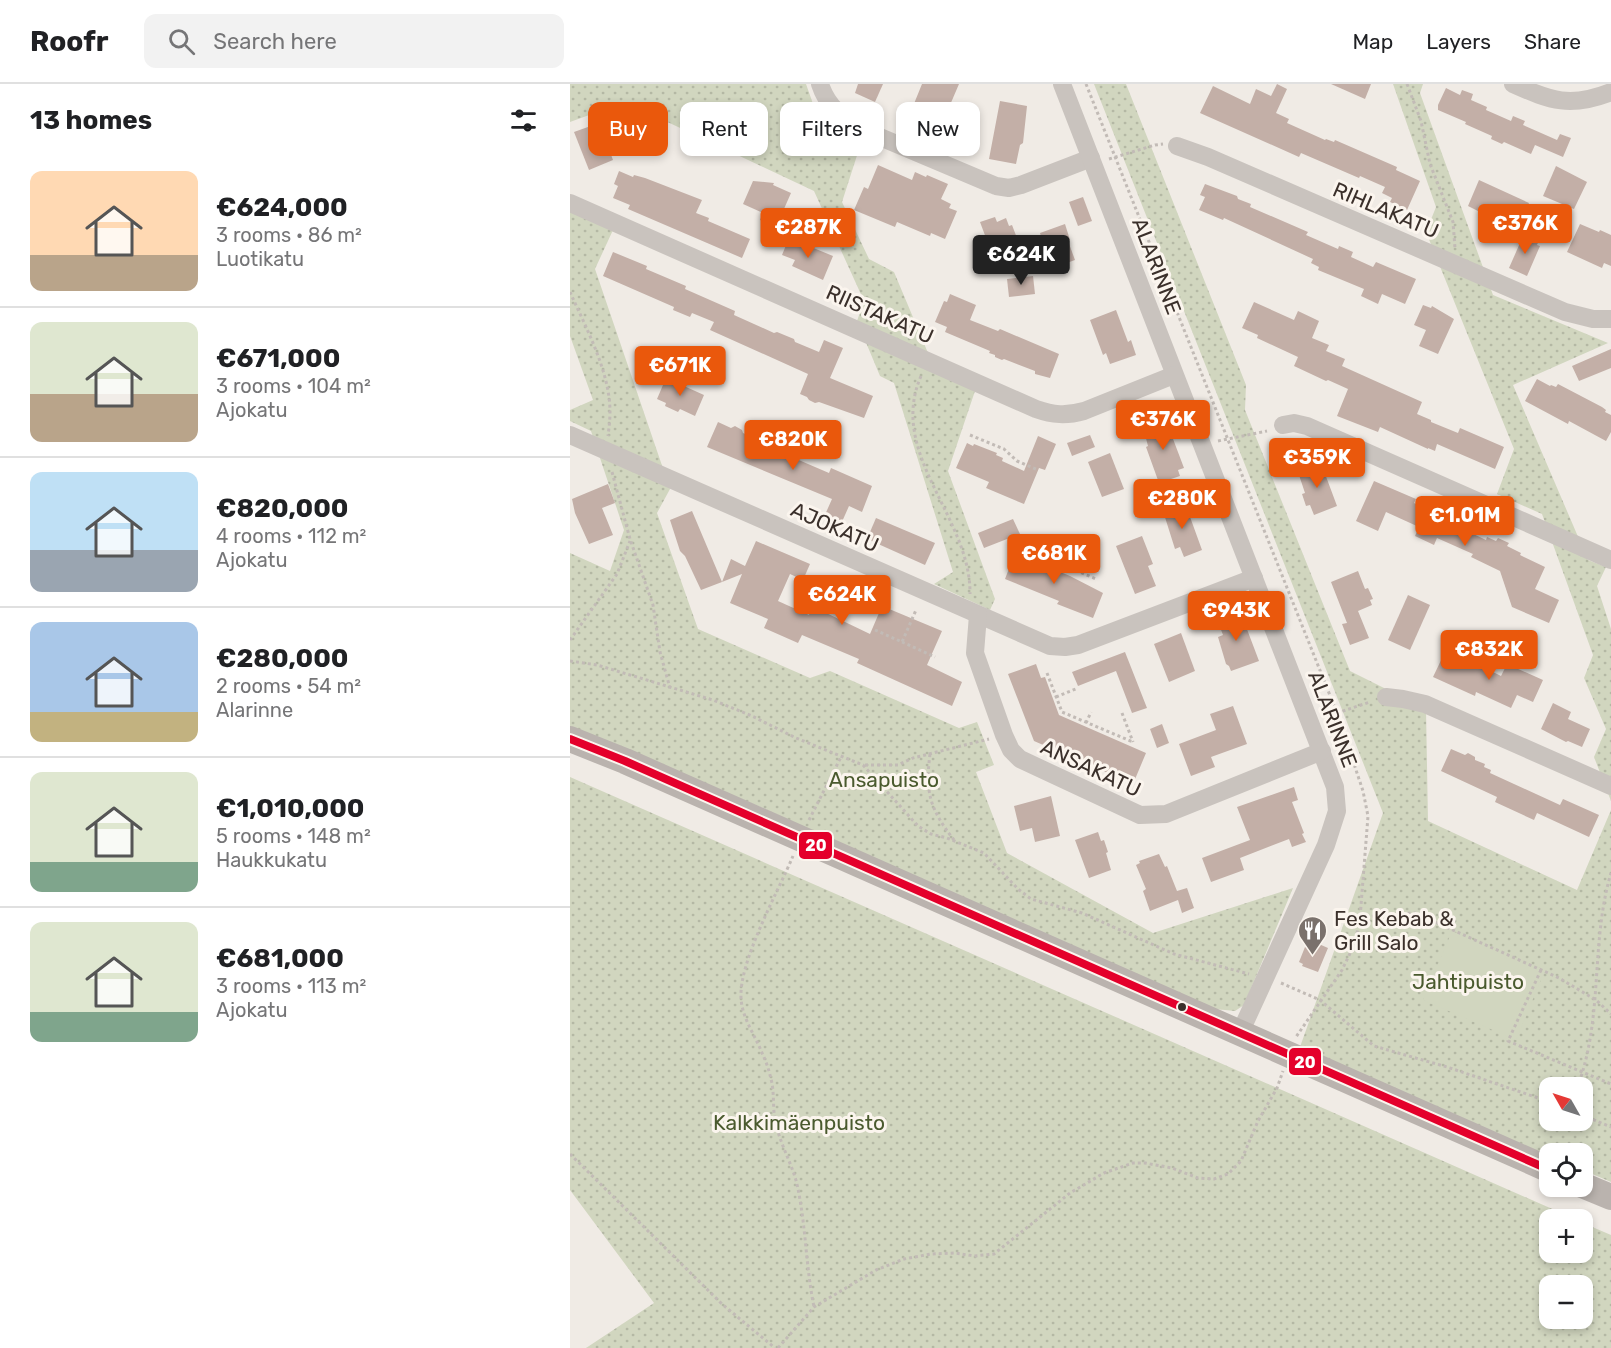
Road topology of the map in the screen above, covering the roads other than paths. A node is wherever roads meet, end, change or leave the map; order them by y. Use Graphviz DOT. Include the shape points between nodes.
graph roads {
  1 [pos="819,84"];
  2 [pos="1062,84"];
  3 [pos="1513,84"];
  4 [pos="1611,92"];
  5 [pos="1178,146"];
  6 [pos="1092,161"];
  7 [pos="570,203"];
  8 [pos="1611,319"];
  9 [pos="1174,375"];
  10 [pos="1283,425"];
  11 [pos="570,435"];
  12 [pos="1611,560"];
  13 [pos="1254,578"];
  14 [pos="973,612"];
  15 [pos="1386,697"];
  16 [pos="570,739"];
  17 [pos="1322,751"];
  18 [pos="1611,786"];
  19 [pos="1240,1033"];
  20 [pos="1539,1165"];
  21 [pos="1593,1190"];
  22 [pos="1611,1197"];
  1 -- 6 [label="street" via="833,108 855,126 996,186 1021,185"];
  2 -- 6 [label="street, ALARINNE"];
  3 -- 4 [label="street" via="1566,102 1581,102"];
  5 -- 8 [label="street, RIHLAKATU" via="1565,312"];
  6 -- 9 [label="street, ALARINNE"];
  7 -- 9 [label="street, RIISTAKATU" via="1051,414 1084,411"];
  9 -- 13 [label="street, ALARINNE"];
  10 -- 12 [label="street" via="1307,426"];
  11 -- 14 [label="street, AJOKATU"];
  13 -- 14 [label="street, AJOKATU" via="1065,647 1050,646"];
  13 -- 17 [label="street, ALARINNE"];
  14 -- 17 [label="street, ANSAKATU" via="975,653 1011,750 1028,764 1140,815 1166,814"];
  15 -- 18 [label="street" via="1425,704"];
  16 -- 19 [label="street"];
  17 -- 19 [label="street, ALARINNE" via="1335,787 1334,823"];
  19 -- 20 [label="street"];
  21 -- 22 [label="street"];
}
